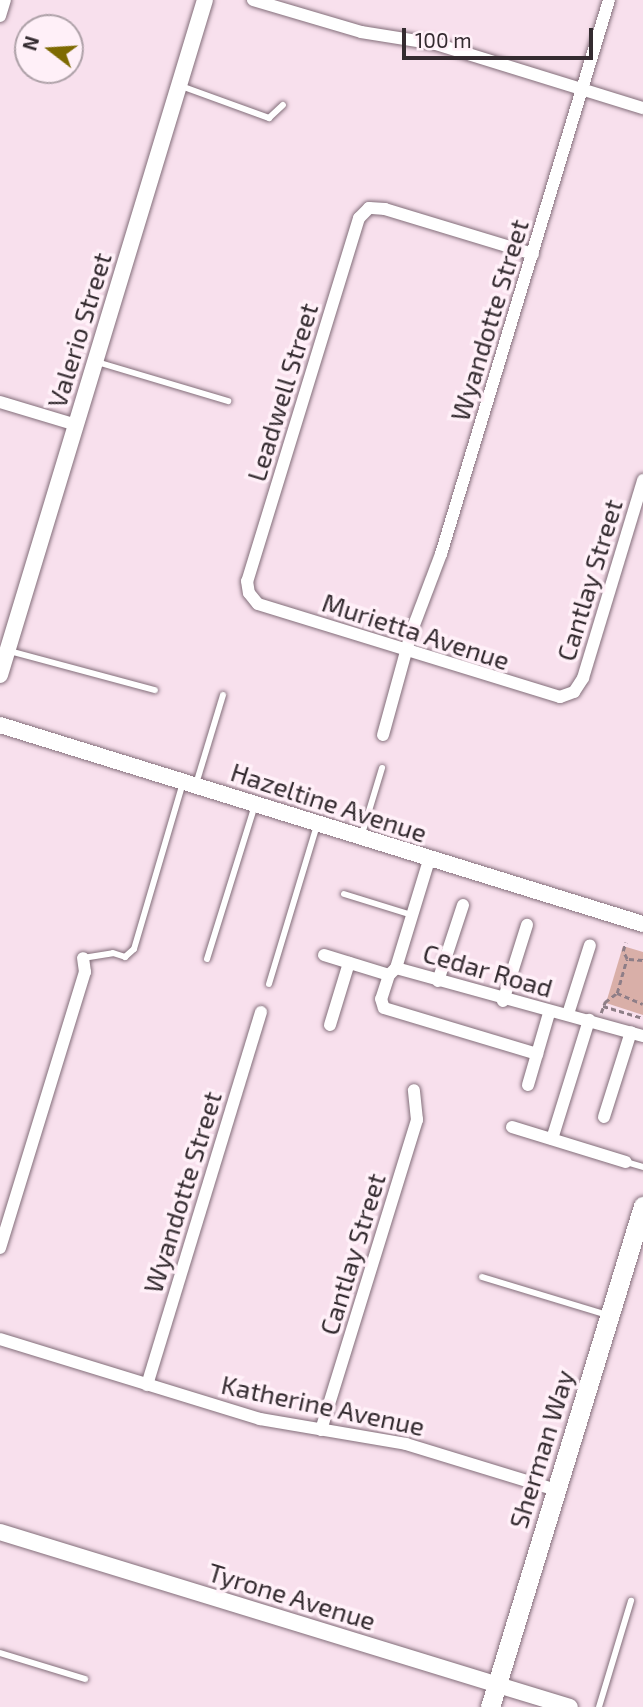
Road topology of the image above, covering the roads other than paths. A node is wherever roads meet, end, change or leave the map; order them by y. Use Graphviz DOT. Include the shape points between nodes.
graph roads {
  1 [pos="5,0"];
  2 [pos="205,0"];
  3 [pos="253,0"];
  4 [pos="609,0"];
  5 [pos="0,16"];
  6 [pos="179,85"];
  7 [pos="582,89"];
  8 [pos="282,105"];
  9 [pos="643,108"];
  10 [pos="533,254"];
  11 [pos="95,361"];
  12 [pos="228,401"];
  13 [pos="0,402"];
  14 [pos="76,425"];
  15 [pos="643,480"];
  16 [pos="249,593"];
  17 [pos="8,651"];
  18 [pos="407,651"];
  19 [pos="0,675"];
  20 [pos="155,690"];
  21 [pos="574,692"];
  22 [pos="223,695"];
  23 [pos="0,725"];
  24 [pos="383,735"];
  25 [pos="382,768"];
  26 [pos="190,782"];
  27 [pos="255,803"];
  28 [pos="318,823"];
  29 [pos="360,840"];
  30 [pos="429,860"];
  31 [pos="344,894"];
  32 [pos="463,905"];
  33 [pos="412,915"];
  34 [pos="643,923"];
  35 [pos="527,925"];
  36 [pos="590,945"];
  37 [pos="324,955"];
  38 [pos="83,958"];
  39 [pos="207,959"];
  40 [pos="349,963"];
  41 [pos="392,972"];
  42 [pos="438,981"];
  43 [pos="269,984"];
  44 [pos="503,1001"];
  45 [pos="261,1012"];
  46 [pos="550,1013"];
  47 [pos="568,1014"];
  48 [pos="594,1021"];
  49 [pos="330,1025"];
  50 [pos="637,1034"];
  51 [pos="537,1054"];
  52 [pos="528,1085"];
  53 [pos="414,1090"];
  54 [pos="604,1117"];
  55 [pos="512,1127"];
  56 [pos="552,1139"];
  57 [pos="626,1161"];
  58 [pos="643,1167"];
  59 [pos="643,1206"];
  60 [pos="0,1248"];
  61 [pos="482,1276"];
  62 [pos="609,1316"];
  63 [pos="0,1339"];
  64 [pos="147,1385"];
  65 [pos="321,1430"];
  66 [pos="556,1490"];
  67 [pos="0,1532"];
  68 [pos="631,1601"];
  69 [pos="0,1653"];
  70 [pos="85,1679"];
  71 [pos="497,1684"];
  72 [pos="490,1707"];
  73 [pos="570,1707"];
  74 [pos="598,1707"];
  1 -- 5 [label="street"];
  2 -- 6 [label="street, Valerio Street"];
  3 -- 7 [label="street" via="361,32 436,44"];
  4 -- 7 [label="street, Wyandotte Street"];
  6 -- 8 [label="lane" via="269,118"];
  6 -- 11 [label="street, Valerio Street"];
  7 -- 9 [label="street"];
  7 -- 10 [label="street, Wyandotte Street"];
  10 -- 16 [label="street, Leadwell Street" via="385,209 369,208 359,218 247,582"];
  10 -- 18 [label="street, Wyandotte Street"];
  11 -- 12 [label="lane"];
  11 -- 14 [label="street, Valerio Street"];
  13 -- 14 [label="street"];
  14 -- 17 [label="street, Valerio Street"];
  15 -- 21 [label="street, Cantlay Street" via="583,678"];
  16 -- 18 [label="street, Murietta Avenue" via="258,604"];
  17 -- 19 [label="street, Valerio Street"];
  17 -- 20 [label="lane"];
  18 -- 21 [label="street, Murietta Avenue" via="545,696 560,698"];
  18 -- 24 [label="street, Wyandotte Street"];
  22 -- 26 [label="lane"];
  23 -- 26 [label="street, Hazeltine Avenue"];
  25 -- 29 [label="lane"];
  26 -- 27 [label="street, Hazeltine Avenue"];
  26 -- 38 [label="lane" via="134,950 125,957 113,953"];
  27 -- 28 [label="street, Hazeltine Avenue"];
  27 -- 39 [label="lane"];
  28 -- 29 [label="street, Hazeltine Avenue"];
  28 -- 43 [label="lane"];
  29 -- 30 [label="street, Hazeltine Avenue"];
  30 -- 33 [label="street"];
  30 -- 34 [label="street, Hazeltine Avenue"];
  31 -- 33 [label="lane"];
  32 -- 42 [label="street"];
  33 -- 41 [label="street"];
  35 -- 44 [label="street"];
  36 -- 47 [label="street"];
  37 -- 40 [label="street, Cedar Road"];
  38 -- 60 [label="street" via="85,972"];
  40 -- 41 [label="street, Cedar Road"];
  40 -- 49 [label="street"];
  41 -- 42 [label="street, Cedar Road"];
  41 -- 51 [label="street" via="381,999 384,1008"];
  42 -- 44 [label="street, Cedar Road"];
  44 -- 46 [label="street, Cedar Road"];
  45 -- 64 [label="street, Wyandotte Street"];
  46 -- 47 [label="street, Cedar Road"];
  46 -- 51 [label="street"];
  47 -- 48 [label="street, Cedar Road"];
  48 -- 50 [label="street, Cedar Road"];
  48 -- 56 [label="street"];
  50 -- 54 [label="street"];
  51 -- 52 [label="street"];
  53 -- 65 [label="street, Cantlay Street" via="417,1119"];
  55 -- 56 [label="street"];
  56 -- 57 [label="street"];
  57 -- 58 [label="lane"];
  59 -- 62 [label="main road, Sherman Way"];
  61 -- 62 [label="lane"];
  62 -- 66 [label="main road, Sherman Way"];
  63 -- 64 [label="street, Katherine Avenue"];
  64 -- 65 [label="street, Katherine Avenue" via="260,1419"];
  65 -- 66 [label="street, Katherine Avenue" via="406,1444"];
  66 -- 71 [label="main road, Sherman Way"];
  67 -- 71 [label="street, Tyrone Avenue"];
  68 -- 74 [label="lane"];
  69 -- 70 [label="lane"];
  71 -- 72 [label="main road, Sherman Way"];
  71 -- 73 [label="street, Tyrone Avenue"];
}
